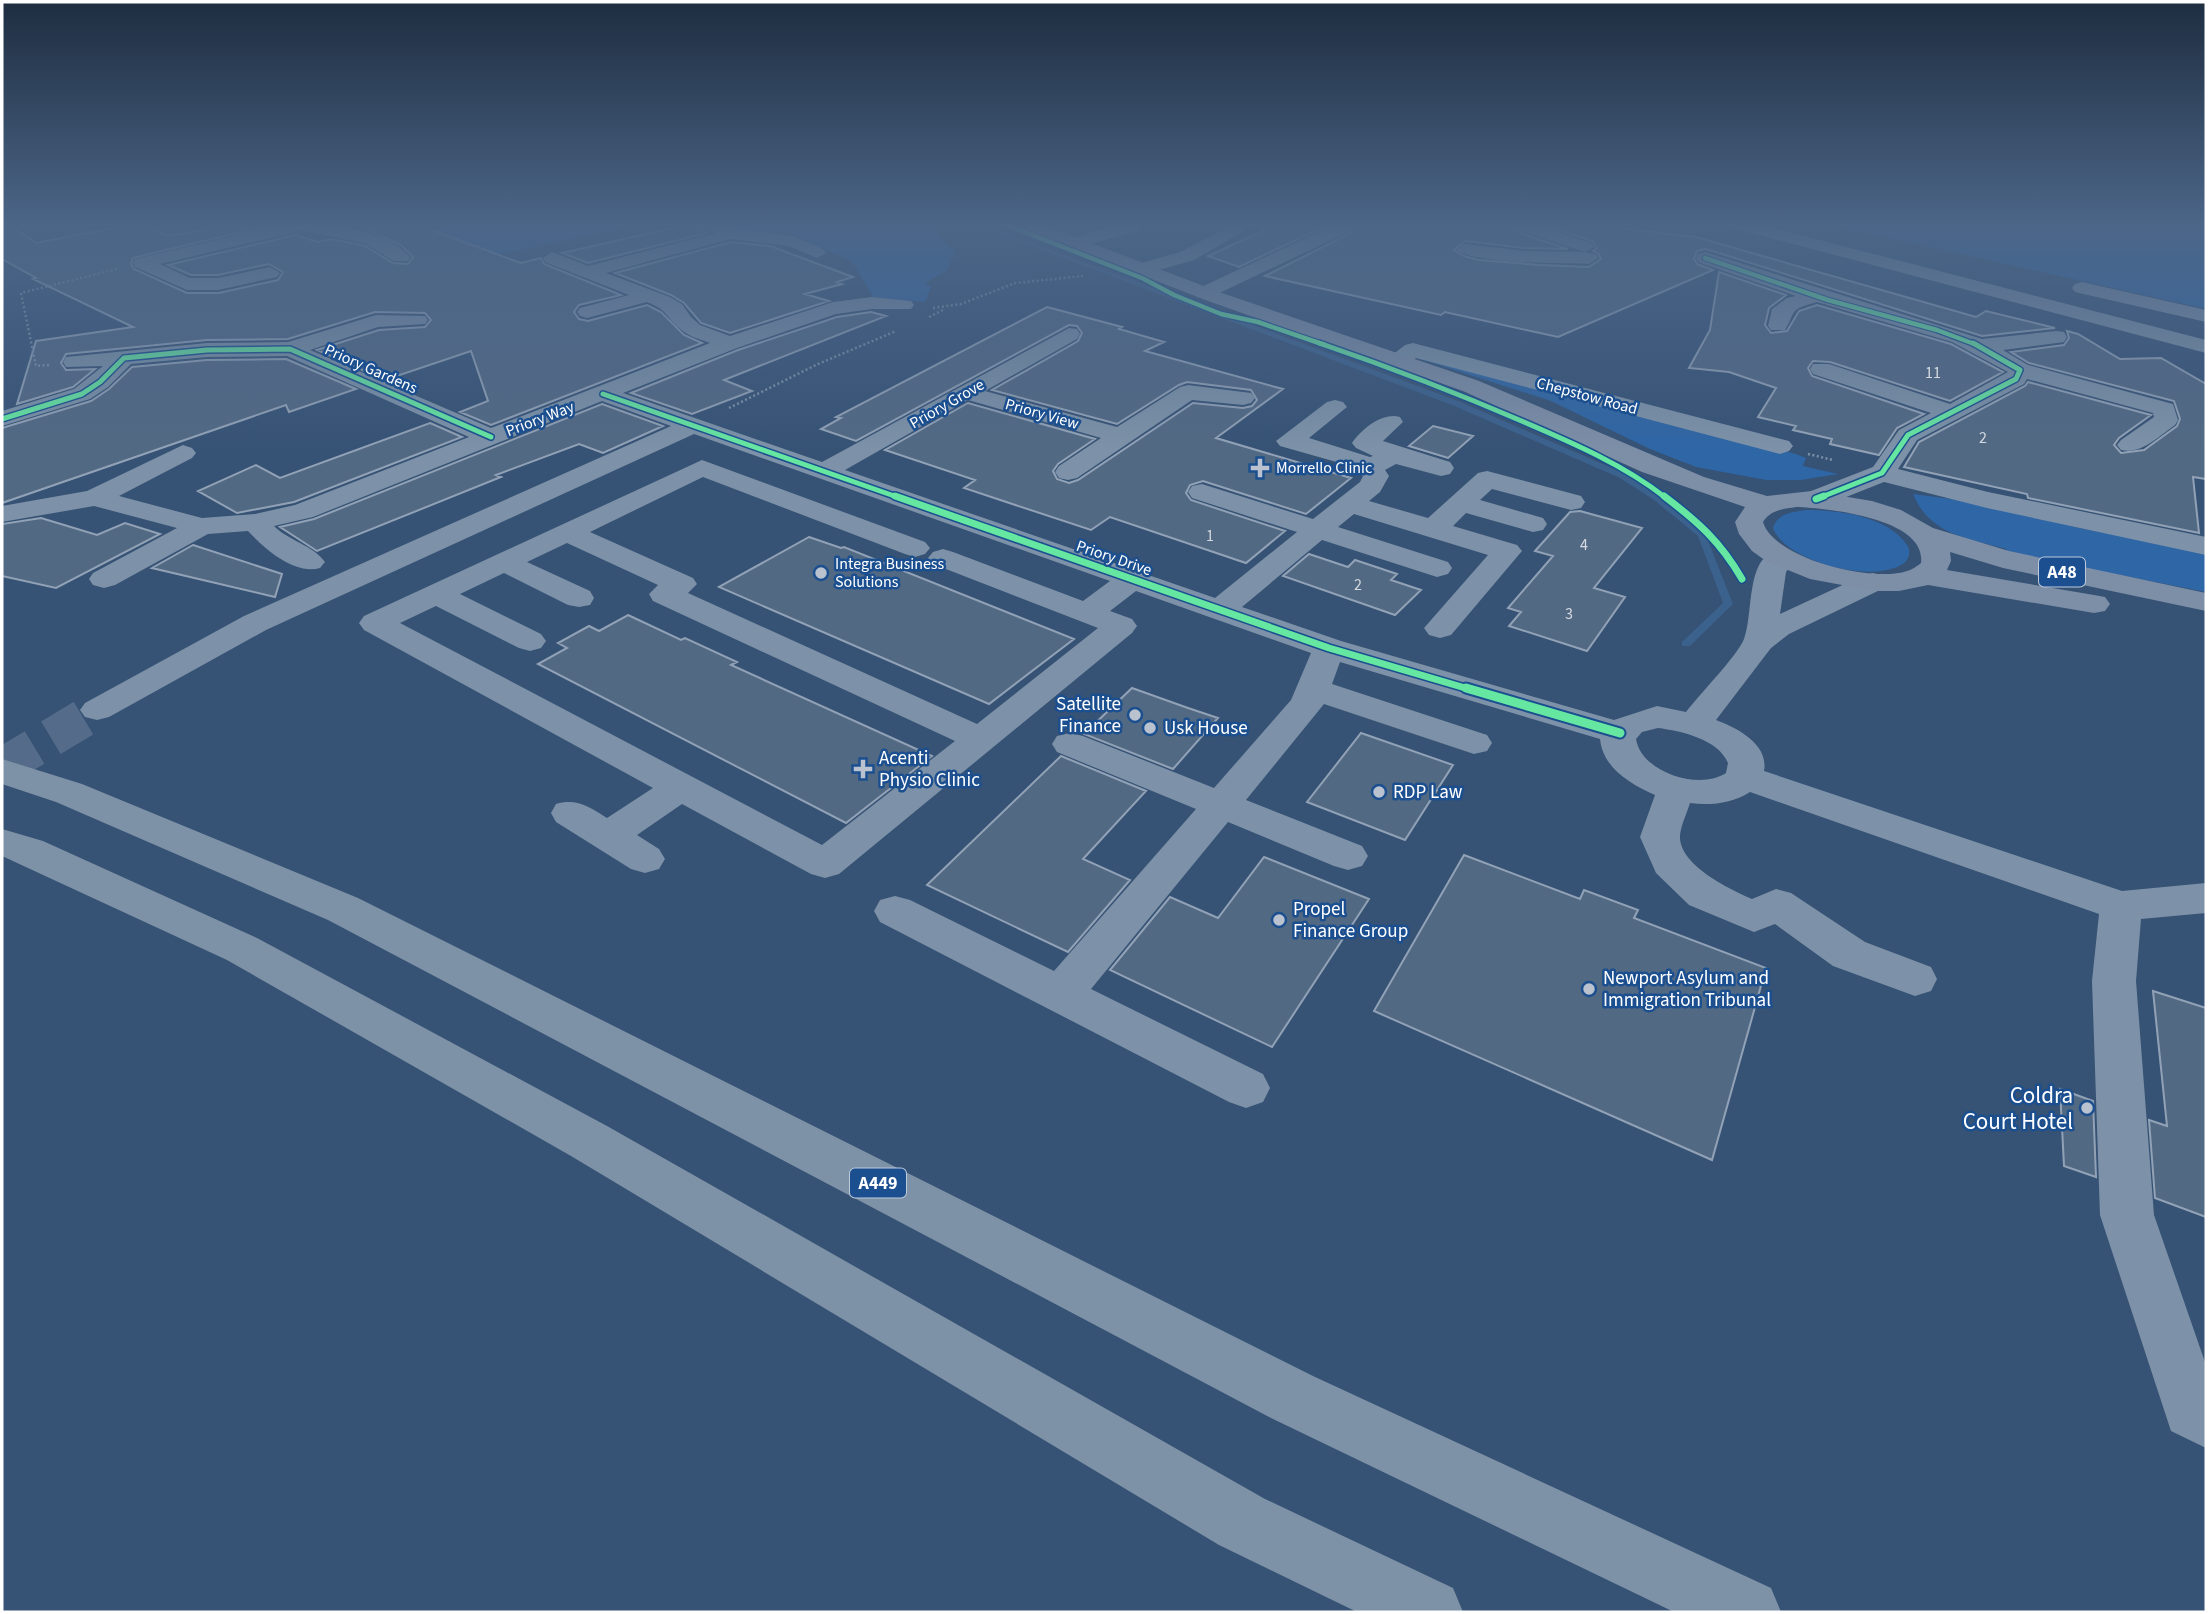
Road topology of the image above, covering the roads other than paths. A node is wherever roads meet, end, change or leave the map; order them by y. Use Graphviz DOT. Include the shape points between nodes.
graph roads {
  1 [pos="639,298"];
  2 [pos="653,298"];
  3 [pos="1219,298"];
  4 [pos="1809,298"];
  5 [pos="1825,298"];
  6 [pos="2021,298"];
  7 [pos="2054,298"];
  8 [pos="2089,298"];
  9 [pos="2128,298"];
  10 [pos="587,312"];
  11 [pos="913,313"];
  12 [pos="2206,316"];
  13 [pos="418,320"];
  14 [pos="1778,326"];
  15 [pos="2206,327"];
  16 [pos="1069,334"];
  17 [pos="2206,335"];
  18 [pos="2056,337"];
  19 [pos="729,343"];
  20 [pos="1978,346"];
  21 [pos="2206,347"];
  22 [pos="290,349"];
  23 [pos="124,358"];
  24 [pos="1396,360"];
  25 [pos="74,362"];
  26 [pos="1821,369"];
  27 [pos="2020,370"];
  28 [pos="964,392"];
  29 [pos="603,394"];
  30 [pos="1243,398"];
  31 [pos="1335,407"];
  32 [pos="1951,412"];
  33 [pos="2,419"];
  34 [pos="1391,422"];
  35 [pos="693,425"];
  36 [pos="1121,436"];
  37 [pos="491,437"];
  38 [pos="2130,445"];
  39 [pos="1780,446"];
  40 [pos="183,453"];
  41 [pos="1382,461"];
  42 [pos="1441,468"];
  43 [pos="824,471"];
  44 [pos="1068,472"];
  45 [pos="1882,473"];
  46 [pos="1202,492"];
  47 [pos="94,498"];
  48 [pos="1816,499"];
  49 [pos="1571,502"];
  50 [pos="1461,503"];
  51 [pos="1350,504"];
  52 [pos="1765,504"];
  53 [pos="2,514"];
  54 [pos="1885,514"];
  55 [pos="255,523"];
  56 [pos="1533,524"];
  57 [pos="202,526"];
  58 [pos="1433,529"];
  59 [pos="1318,530"];
  60 [pos="567,532"];
  61 [pos="1919,533"];
  62 [pos="2206,546"];
  63 [pos="1782,558"];
  64 [pos="310,562"];
  65 [pos="504,562"];
  66 [pos="1437,568"];
  67 [pos="1925,575"];
  68 [pos="104,579"];
  69 [pos="1132,579"];
  70 [pos="1873,582"];
  71 [pos="436,594"];
  72 [pos="579,598"];
  73 [pos="2206,602"];
  74 [pos="1219,610"];
  75 [pos="1087,612"];
  76 [pos="2206,626"];
  77 [pos="1440,628"];
  78 [pos="530,640"];
  79 [pos="1760,641"];
  80 [pos="1329,648"];
  81 [pos="1314,689"];
  82 [pos="97,710"];
  83 [pos="1695,723"];
  84 [pos="1620,733"];
  85 [pos="980,739"];
  86 [pos="1474,743"];
  87 [pos="1070,744"];
  88 [pos="2,771"];
  89 [pos="1744,777"];
  90 [pos="681,787"];
  91 [pos="1676,789"];
  92 [pos="1221,805"];
  93 [pos="570,813"];
  94 [pos="608,836"];
  95 [pos="2,842"];
  96 [pos="1348,856"];
  97 [pos="645,859"];
  98 [pos="2206,898"];
  99 [pos="2121,906"];
  100 [pos="895,911"];
  101 [pos="1915,979"];
  102 [pos="1061,994"];
  103 [pos="1246,1088"];
  104 [pos="2206,1418"];
  105 [pos="1429,1612"];
  106 [pos="1747,1612"];
  1 -- 10 [label="street"];
  2 -- 19 [label="street" via="675,309 693,329"];
  3 -- 24 [label="main road, Chepstow Road"];
  4 -- 14 [label="street" via="1779,313"];
  5 -- 20 [label="street"];
  6 -- 21 [label="highway"];
  7 -- 17 [label="highway"];
  8 -- 15 [label="highway"];
  9 -- 12 [label="highway"];
  11 -- 19 [label="street, Priory Way" via="872,303 833,308"];
  13 -- 22 [label="street, Priory Gardens" via="373,316"];
  16 -- 28 [label="street, Priory Grove"];
  18 -- 20 [label="street"];
  19 -- 29 [label="street, Priory Way"];
  20 -- 27 [label="street"];
  22 -- 23 [label="street, Priory Gardens"];
  22 -- 37 [label="street, Priory Gardens"];
  23 -- 25 [label="street, Priory Gardens"];
  23 -- 33 [label="street" via="82,394"];
  24 -- 39 [label="street, Chepstow Road" via="1413,350"];
  24 -- 52 [label="main road, Chepstow Road" via="1471,386 1651,466"];
  26 -- 32 [label="street"];
  27 -- 32 [label="street" via="2017,379"];
  27 -- 38 [label="street" via="2165,409 2166,420"];
  28 -- 36 [label="street, Priory View"];
  28 -- 43 [label="street, Priory Grove"];
  29 -- 35 [label="street, Priory Drive"];
  29 -- 37 [label="street, Priory Way"];
  30 -- 36 [label="street, Priory View" via="1188,392"];
  31 -- 41 [label="street" via="1289,441 1355,459"];
  32 -- 45 [label="street" via="1908,435"];
  34 -- 41 [label="street" via="1366,443"];
  35 -- 43 [label="street, Priory Drive"];
  35 -- 82 [label="street" via="255,623"];
  36 -- 44 [label="street, Priory View"];
  37 -- 55 [label="street, Priory Way" via="303,511"];
  40 -- 47 [label="street"];
  41 -- 42 [label="street"];
  41 -- 51 [label="street" via="1371,486"];
  43 -- 69 [label="street, Priory Drive"];
  45 -- 48 [label="street"];
  45 -- 54 [label="street"];
  45 -- 62 [label="street" via="2069,519"];
  46 -- 59 [label="street"];
  47 -- 53 [label="street"];
  47 -- 57 [label="street, Priory Way"];
  48 -- 52 [label="main road"];
  48 -- 54 [label="main road"];
  49 -- 50 [label="street" via="1487,479"];
  50 -- 56 [label="street"];
  50 -- 58 [label="street"];
  51 -- 58 [label="street"];
  51 -- 59 [label="street"];
  52 -- 63 [label="main road" via="1753,512 1749,522 1752,534"];
  54 -- 61 [label="main road"];
  55 -- 57 [label="street, Priory Way"];
  55 -- 64 [label="street" via="272,540"];
  57 -- 68 [label="street"];
  58 -- 77 [label="street" via="1507,551"];
  59 -- 66 [label="street"];
  59 -- 74 [label="street"];
  60 -- 65 [label="street"];
  60 -- 75 [label="street" via="702,468"];
  60 -- 85 [label="street" via="682,584 664,594"];
  61 -- 67 [label="main road" via="1937,556 1935,566"];
  61 -- 73 [label="main road, A48" via="2003,559"];
  63 -- 70 [label="main road" via="1840,578"];
  63 -- 79 [label="street" via="1771,570"];
  65 -- 71 [label="street"];
  65 -- 72 [label="street"];
  67 -- 70 [label="main road"];
  67 -- 76 [label="main road, A48"];
  69 -- 74 [label="street, Priory Drive"];
  69 -- 75 [label="street"];
  70 -- 79 [label="street" via="1778,627"];
  71 -- 78 [label="street"];
  71 -- 90 [label="street" via="375,623"];
  74 -- 80 [label="street, Priory Drive"];
  75 -- 85 [label="street" via="1121,626"];
  79 -- 83 [label="street"];
  80 -- 81 [label="street"];
  80 -- 84 [label="street, Priory Drive"];
  81 -- 86 [label="street"];
  81 -- 92 [label="street"];
  83 -- 84 [label="street" via="1641,719"];
  83 -- 89 [label="street" via="1730,741 1741,753"];
  84 -- 91 [label="street" via="1617,742 1628,764 1641,775"];
  85 -- 90 [label="street" via="825,864"];
  87 -- 92 [label="street"];
  88 -- 106 [label="highway, A449" via="69,793 343,909 1292,1397"];
  89 -- 91 [label="street" via="1718,792"];
  89 -- 99 [label="street"];
  90 -- 94 [label="street"];
  91 -- 101 [label="street" via="1660,837 1670,863 1704,895 1754,918 1776,904 1849,954"];
  92 -- 96 [label="street"];
  92 -- 102 [label="street"];
  93 -- 94 [label="street"];
  94 -- 97 [label="street"];
  95 -- 105 [label="highway" via="242,949 589,1141 1242,1522"];
  98 -- 99 [label="street"];
  99 -- 104 [label="street" via="2114,981 2127,1215 2192,1410"];
  100 -- 102 [label="street"];
  102 -- 103 [label="street"];
}
